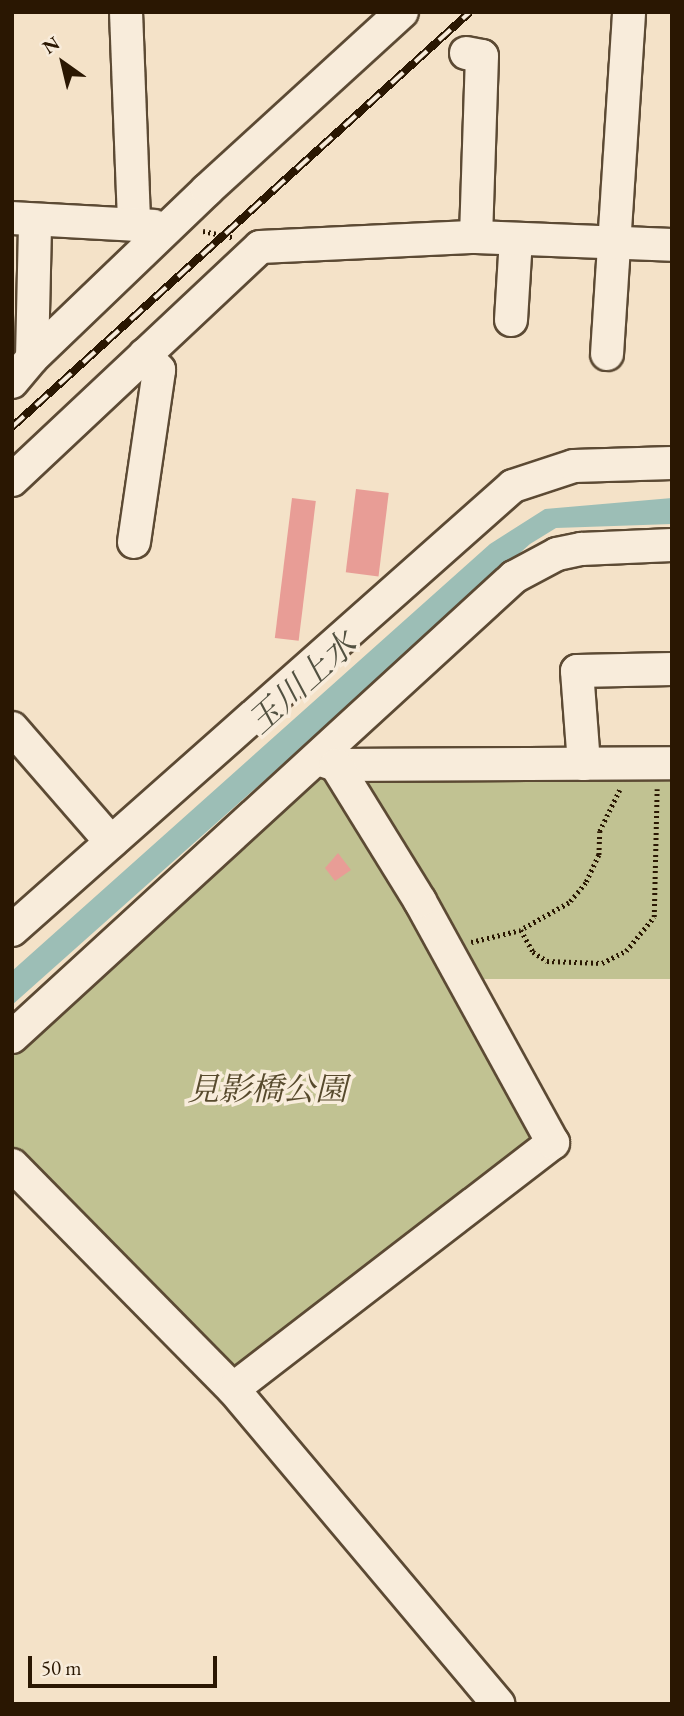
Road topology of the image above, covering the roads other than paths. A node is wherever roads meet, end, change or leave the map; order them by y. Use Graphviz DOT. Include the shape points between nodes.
graph roads {
  1 [pos="126,12"];
  2 [pos="402,12"];
  3 [pos="629,12"];
  4 [pos="466,53"];
  5 [pos="23,219"];
  6 [pos="134,225"];
  7 [pos="171,226"];
  8 [pos="476,237"];
  9 [pos="516,239"];
  10 [pos="617,242"];
  11 [pos="672,245"];
  12 [pos="511,320"];
  13 [pos="607,354"];
  14 [pos="145,355"];
  15 [pos="19,368"];
  16 [pos="672,463"];
  17 [pos="12,480"];
  18 [pos="134,542"];
  19 [pos="672,545"];
  20 [pos="672,669"];
  21 [pos="12,728"];
  22 [pos="324,762"];
  23 [pos="584,764"];
  24 [pos="652,764"];
  25 [pos="111,842"];
  26 [pos="12,930"];
  27 [pos="12,1037"];
  28 [pos="12,1165"];
  29 [pos="233,1389"];
  30 [pos="498,1704"];
  1 -- 6 [label="street"];
  2 -- 7 [label="street"];
  3 -- 10 [label="street"];
  4 -- 8 [label="street" via="482,56"];
  5 -- 6 [label="street"];
  5 -- 15 [label="street"];
  6 -- 7 [label="street"];
  7 -- 15 [label="street"];
  8 -- 9 [label="street"];
  8 -- 14 [label="street" via="260,247"];
  9 -- 10 [label="street"];
  9 -- 12 [label="street"];
  10 -- 11 [label="street"];
  10 -- 13 [label="street"];
  14 -- 17 [label="street"];
  14 -- 18 [label="street" via="159,370"];
  16 -- 25 [label="street" via="574,466 513,486"];
  19 -- 22 [label="street" via="581,549 536,563 514,577"];
  20 -- 23 [label="street" via="577,671"];
  21 -- 25 [label="street"];
  22 -- 23 [label="street"];
  22 -- 27 [label="street"];
  22 -- 29 [label="street" via="450,955 552,1143"];
  23 -- 24 [label="street"];
  25 -- 26 [label="street"];
  28 -- 29 [label="street"];
  29 -- 30 [label="street"];
}
